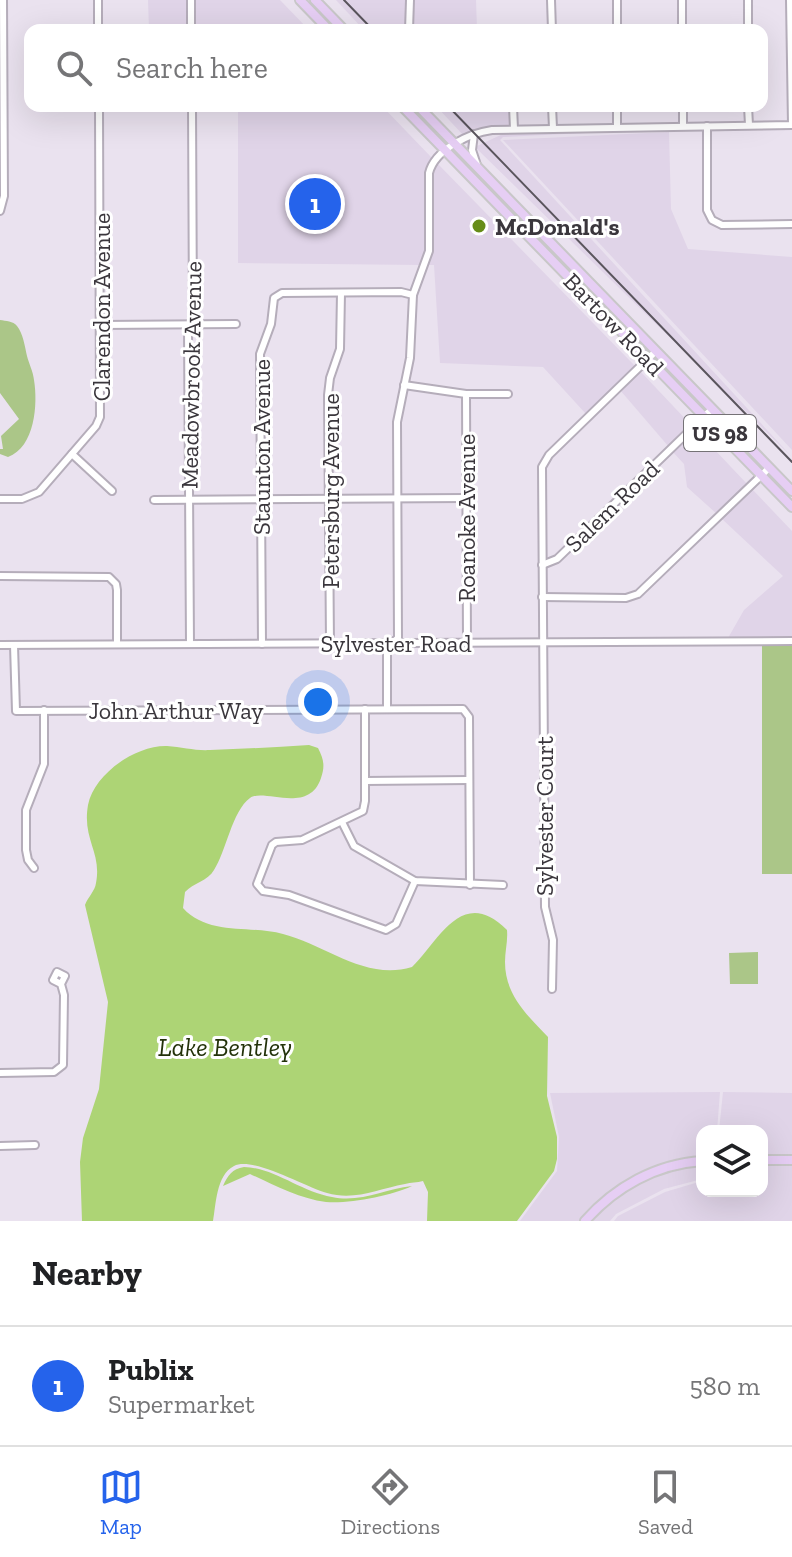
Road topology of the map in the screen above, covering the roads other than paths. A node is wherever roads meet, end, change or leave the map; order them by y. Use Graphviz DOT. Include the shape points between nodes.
graph roads {
  1 [pos="3,0"];
  2 [pos="98,0"];
  3 [pos="191,0"];
  4 [pos="300,0"];
  5 [pos="315,0"];
  6 [pos="410,0"];
  7 [pos="551,0"];
  8 [pos="617,0"];
  9 [pos="682,0"];
  10 [pos="748,0"];
  11 [pos="790,0"];
  12 [pos="98,24"];
  13 [pos="191,24"];
  14 [pos="323,24"];
  15 [pos="338,24"];
  16 [pos="409,24"];
  17 [pos="552,24"];
  18 [pos="617,24"];
  19 [pos="682,24"];
  20 [pos="748,24"];
  21 [pos="1,33"];
  22 [pos="99,112"];
  23 [pos="192,112"];
  24 [pos="408,112"];
  25 [pos="424,112"];
  26 [pos="513,112"];
  27 [pos="552,112"];
  28 [pos="617,112"];
  29 [pos="683,112"];
  30 [pos="748,112"];
  31 [pos="749,125"];
  32 [pos="792,125"];
  33 [pos="683,126"];
  34 [pos="707,126"];
  35 [pos="617,127"];
  36 [pos="553,128"];
  37 [pos="514,129"];
  38 [pos="474,134"];
  39 [pos="455,144"];
  40 [pos="445,150"];
  41 [pos="478,168"];
  42 [pos="0,211"];
  43 [pos="792,224"];
  44 [pos="341,293"];
  45 [pos="413,295"];
  46 [pos="191,324"];
  47 [pos="236,324"];
  48 [pos="101,325"];
  49 [pos="656,351"];
  50 [pos="647,359"];
  51 [pos="404,385"];
  52 [pos="466,394"];
  53 [pos="508,394"];
  54 [pos="712,409"];
  55 [pos="704,417"];
  56 [pos="72,454"];
  57 [pos="769,468"];
  58 [pos="762,476"];
  59 [pos="112,491"];
  60 [pos="792,491"];
  61 [pos="398,498"];
  62 [pos="466,498"];
  63 [pos="0,499"];
  64 [pos="261,499"];
  65 [pos="329,499"];
  66 [pos="154,500"];
  67 [pos="189,500"];
  68 [pos="792,507"];
  69 [pos="542,565"];
  70 [pos="0,576"];
  71 [pos="542,597"];
  72 [pos="792,641"];
  73 [pos="467,642"];
  74 [pos="543,642"];
  75 [pos="392,643"];
  76 [pos="117,644"];
  77 [pos="190,644"];
  78 [pos="262,644"];
  79 [pos="330,644"];
  80 [pos="0,645"];
  81 [pos="14,645"];
  82 [pos="365,709"];
  83 [pos="387,709"];
  84 [pos="44,710"];
  85 [pos="469,780"];
  86 [pos="365,781"];
  87 [pos="342,822"];
  88 [pos="34,868"];
  89 [pos="415,881"];
  90 [pos="470,885"];
  91 [pos="503,885"];
  92 [pos="61,984"];
  93 [pos="552,989"];
  94 [pos="0,1073"];
  95 [pos="35,1145"];
  96 [pos="0,1146"];
  97 [pos="768,1160"];
  98 [pos="792,1160"];
  99 [pos="696,1162"];
  100 [pos="585,1221"];
  1 -- 21 [label="street"];
  2 -- 12 [label="street"];
  3 -- 13 [label="street"];
  4 -- 14 [label="main road"];
  5 -- 15 [label="main road"];
  6 -- 16 [label="street"];
  7 -- 17 [label="street"];
  8 -- 18 [label="street"];
  9 -- 19 [label="street"];
  10 -- 20 [label="street"];
  11 -- 32 [label="street"];
  21 -- 42 [label="street"];
  22 -- 48 [label="street, Clarendon Avenue"];
  23 -- 46 [label="street, Meadowbrook Avenue"];
  24 -- 40 [label="main road, Bartow Road / US 98"];
  25 -- 39 [label="main road, Bartow Road / US 98"];
  26 -- 37 [label="street"];
  27 -- 36 [label="street"];
  28 -- 35 [label="street"];
  29 -- 33 [label="street"];
  30 -- 31 [label="street"];
  31 -- 32 [label="street"];
  31 -- 34 [label="street"];
  33 -- 34 [label="street"];
  33 -- 35 [label="street"];
  34 -- 43 [label="street" via="707,210 712,220 722,225"];
  35 -- 36 [label="street"];
  36 -- 37 [label="street"];
  37 -- 38 [label="street"];
  38 -- 39 [label="street"];
  38 -- 41 [label="street"];
  39 -- 40 [label="street"];
  39 -- 41 [label="main road, Bartow Road / US 98"];
  40 -- 45 [label="street" via="429,173 429,251"];
  40 -- 50 [label="main road, Bartow Road / US 98"];
  41 -- 49 [label="main road, Bartow Road / US 98"];
  44 -- 45 [label="street, Staunton Avenue"];
  44 -- 64 [label="street, Staunton Avenue" via="282,293 272,303 260,354"];
  44 -- 65 [label="street, Petersburg Avenue" via="340,349 329,386"];
  45 -- 51 [label="street"];
  46 -- 47 [label="street"];
  46 -- 48 [label="street"];
  46 -- 67 [label="street, Meadowbrook Avenue"];
  48 -- 56 [label="street, Clarendon Avenue" via="100,417"];
  49 -- 50 [label="street, Sylvester Court"];
  49 -- 54 [label="main road, Bartow Road / US 98"];
  50 -- 55 [label="main road, Bartow Road / US 98"];
  50 -- 69 [label="street, Sylvester Court" via="544,461"];
  51 -- 52 [label="street"];
  51 -- 61 [label="street" via="397,422"];
  52 -- 53 [label="street"];
  52 -- 62 [label="street, Roanoke Avenue"];
  54 -- 55 [label="street, Salem Road"];
  54 -- 57 [label="main road, Bartow Road / US 98"];
  55 -- 58 [label="main road, Bartow Road / US 98"];
  55 -- 69 [label="street, Salem Road" via="557,559"];
  56 -- 59 [label="street"];
  56 -- 63 [label="street, Clarendon Avenue" via="31,497"];
  57 -- 58 [label="street"];
  57 -- 60 [label="main road, Bartow Road / US 98"];
  58 -- 68 [label="main road, Bartow Road / US 98"];
  58 -- 71 [label="street" via="638,594"];
  61 -- 62 [label="street"];
  61 -- 65 [label="street"];
  61 -- 75 [label="street" via="398,638"];
  62 -- 73 [label="street, Roanoke Avenue"];
  64 -- 65 [label="street"];
  64 -- 67 [label="street"];
  64 -- 78 [label="street, Staunton Avenue"];
  65 -- 79 [label="street, Petersburg Avenue"];
  66 -- 67 [label="street"];
  67 -- 77 [label="street, Meadowbrook Avenue"];
  69 -- 71 [label="street, Sylvester Court"];
  70 -- 76 [label="street" via="109,577 117,590"];
  71 -- 74 [label="street, Sylvester Court"];
  72 -- 74 [label="street, Sylvester Road"];
  73 -- 74 [label="street, Sylvester Road"];
  73 -- 75 [label="street, Sylvester Road"];
  74 -- 93 [label="street, Sylvester Court" via="545,907 553,940"];
  75 -- 79 [label="street, Sylvester Road"];
  75 -- 83 [label="street" via="387,647"];
  76 -- 77 [label="street, Sylvester Road"];
  76 -- 81 [label="street, Sylvester Road"];
  77 -- 78 [label="street, Sylvester Road"];
  78 -- 79 [label="street, Sylvester Road"];
  80 -- 81 [label="street, Sylvester Road"];
  81 -- 84 [label="street, John Arthur Way" via="16,711"];
  82 -- 83 [label="street, John Arthur Way"];
  82 -- 84 [label="street, John Arthur Way"];
  82 -- 86 [label="street"];
  83 -- 85 [label="street, John Arthur Way" via="463,709 469,717"];
  84 -- 88 [label="street" via="44,764 26,810 26,850"];
  85 -- 86 [label="street"];
  85 -- 90 [label="street, John Arthur Way"];
  86 -- 87 [label="street" via="363,811"];
  87 -- 89 [label="street" via="354,846"];
  87 -- 89 [label="street" via="302,840 272,845 259,888 386,930 396,924"];
  89 -- 90 [label="street"];
  90 -- 91 [label="street"];
  92 -- 94 [label="street" via="63,1065 49,1072"];
  95 -- 96 [label="street"];
  97 -- 98 [label="main road"];
  99 -- 100 [label="main road" via="644,1176"];
}
